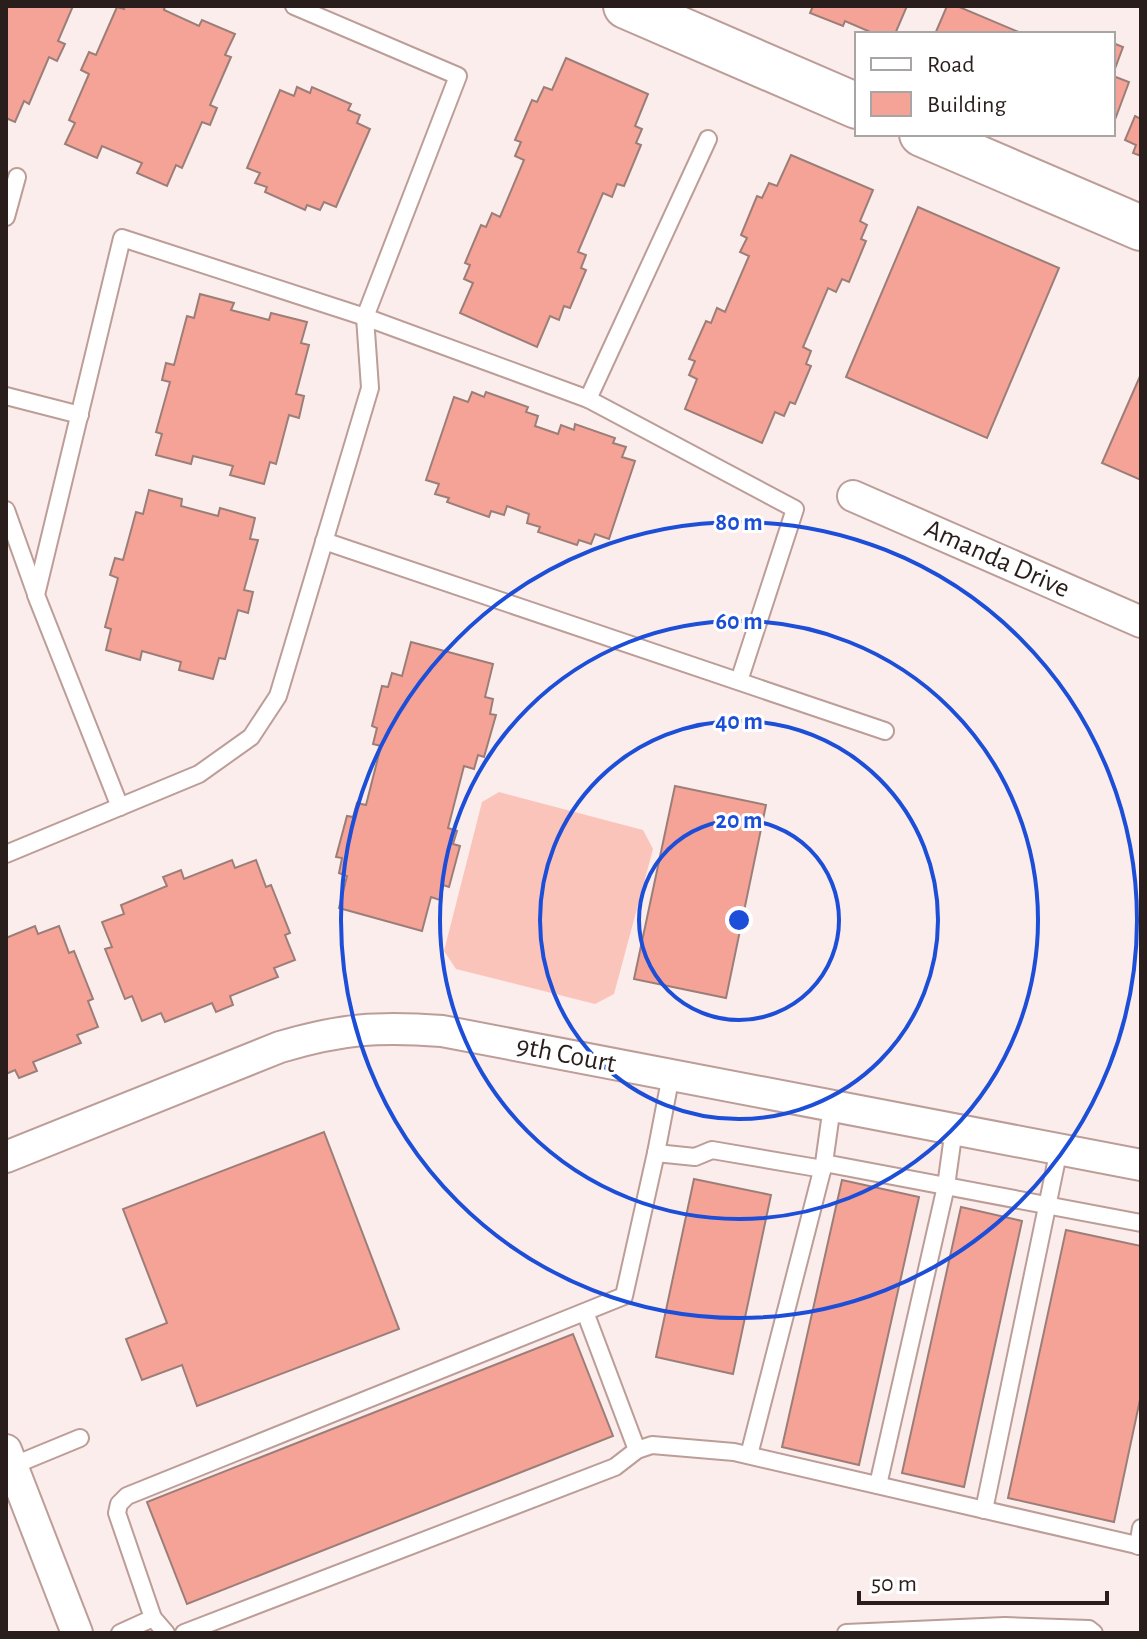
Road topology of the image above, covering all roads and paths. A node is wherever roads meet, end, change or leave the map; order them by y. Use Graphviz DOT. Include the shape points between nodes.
graph roads {
  1 [pos="294,6"];
  2 [pos="626,6"];
  3 [pos="855,105"];
  4 [pos="927,136"];
  5 [pos="708,139"];
  6 [pos="17,177"];
  7 [pos="6,217"];
  8 [pos="1141,228"];
  9 [pos="365,317"];
  10 [pos="6,396"];
  11 [pos="588,399"];
  12 [pos="80,415"];
  13 [pos="853,496"];
  14 [pos="6,510"];
  15 [pos="324,541"];
  16 [pos="36,595"];
  17 [pos="1141,622"];
  18 [pos="739,681"];
  19 [pos="885,731"];
  20 [pos="120,807"];
  21 [pos="6,854"];
  22 [pos="671,1075"];
  23 [pos="832,1106"];
  24 [pos="954,1129"];
  25 [pos="1059,1149"];
  26 [pos="656,1153"];
  27 [pos="6,1157"];
  28 [pos="1141,1165"];
  29 [pos="823,1166"];
  30 [pos="946,1186"];
  31 [pos="1049,1205"];
  32 [pos="1141,1223"];
  33 [pos="585,1312"];
  34 [pos="80,1438"];
  35 [pos="637,1450"];
  36 [pos="749,1455"];
  37 [pos="9,1458"];
  38 [pos="878,1485"];
  39 [pos="984,1510"];
  40 [pos="1141,1528"];
  41 [pos="1139,1546"];
  42 [pos="153,1618"];
  43 [pos="77,1633"];
  44 [pos="120,1633"];
  45 [pos="166,1633"];
  46 [pos="184,1633"];
  47 [pos="846,1633"];
  48 [pos="1094,1633"];
  1 -- 9 [label="lane" via="458,76"];
  2 -- 3 [label="street"];
  4 -- 8 [label="street"];
  5 -- 11 [label="lane"];
  6 -- 7 [label="lane"];
  9 -- 11 [label="lane"];
  9 -- 12 [label="lane" via="122,238"];
  9 -- 15 [label="lane" via="370,388"];
  10 -- 12 [label="lane"];
  11 -- 18 [label="lane" via="795,509"];
  12 -- 16 [label="lane"];
  13 -- 17 [label="street, Amanda Drive"];
  14 -- 16 [label="lane"];
  15 -- 18 [label="lane"];
  15 -- 20 [label="lane" via="278,696 251,737 199,774"];
  16 -- 20 [label="lane"];
  18 -- 19 [label="lane"];
  20 -- 21 [label="lane"];
  22 -- 23 [label="street, 9th Court"];
  22 -- 26 [label="lane"];
  22 -- 27 [label="street, 9th Court" via="442,1031 359,1028 280,1047"];
  23 -- 24 [label="street, 9th Court"];
  23 -- 29 [label="lane"];
  24 -- 25 [label="street, 9th Court"];
  24 -- 30 [label="lane"];
  25 -- 28 [label="street, 9th Court"];
  25 -- 31 [label="lane"];
  26 -- 29 [label="lane" via="695,1157 712,1150"];
  26 -- 33 [label="lane" via="624,1296"];
  29 -- 30 [label="lane"];
  29 -- 36 [label="lane"];
  30 -- 31 [label="lane"];
  30 -- 38 [label="lane"];
  31 -- 32 [label="lane"];
  31 -- 39 [label="lane"];
  33 -- 35 [label="lane"];
  33 -- 42 [label="lane" via="127,1496 117,1513"];
  34 -- 37 [label="lane"];
  35 -- 36 [label="lane" via="652,1445"];
  35 -- 46 [label="lane" via="615,1467"];
  36 -- 38 [label="lane"];
  37 -- 43 [label="street"];
  38 -- 39 [label="lane"];
  39 -- 41 [label="lane"];
  40 -- 41 [label="lane"];
  42 -- 44 [label="lane"];
  42 -- 45 [label="lane"];
  47 -- 48 [label="lane" via="1005,1626"];
}
